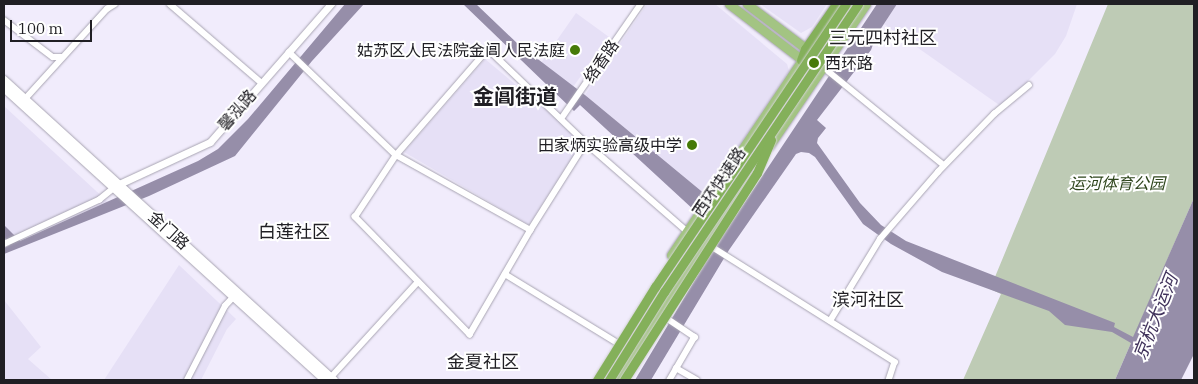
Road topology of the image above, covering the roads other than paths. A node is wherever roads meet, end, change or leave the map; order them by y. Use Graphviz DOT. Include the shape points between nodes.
graph roads {
  1 [pos="114,4"];
  2 [pos="170,4"];
  3 [pos="331,4"];
  4 [pos="641,4"];
  5 [pos="729,4"];
  6 [pos="747,4"];
  7 [pos="837,4"];
  8 [pos="847,4"];
  9 [pos="858,4"];
  10 [pos="866,4"];
  11 [pos="4,20"];
  12 [pos="810,52"];
  13 [pos="292,55"];
  14 [pos="62,58"];
  15 [pos="801,60"];
  16 [pos="809,66"];
  17 [pos="824,69"];
  18 [pos="4,80"];
  19 [pos="262,83"];
  20 [pos="1030,85"];
  21 [pos="4,88"];
  22 [pos="25,99"];
  23 [pos="780,118"];
  24 [pos="561,119"];
  25 [pos="586,143"];
  26 [pos="396,155"];
  27 [pos="944,165"];
  28 [pos="752,172"];
  29 [pos="117,186"];
  30 [pos="531,230"];
  31 [pos="687,231"];
  32 [pos="4,244"];
  33 [pos="709,245"];
  34 [pos="505,274"];
  35 [pos="418,282"];
  36 [pos="236,294"];
  37 [pos="642,301"];
  38 [pos="659,312"];
  39 [pos="830,321"];
  40 [pos="616,342"];
  41 [pos="676,368"];
  42 [pos="318,370"];
  43 [pos="333,378"];
  44 [pos="187,380"];
  45 [pos="324,380"];
  46 [pos="341,380"];
  47 [pos="593,380"];
  48 [pos="597,380"];
  49 [pos="609,380"];
  50 [pos="618,380"];
  51 [pos="624,380"];
  52 [pos="670,380"];
  53 [pos="697,380"];
  54 [pos="889,380"];
  1 -- 14 [label="street"];
  2 -- 19 [label="street"];
  3 -- 13 [label="street, 馨泓路"];
  4 -- 24 [label="street, 络香路"];
  5 -- 15 [label="main road"];
  6 -- 12 [label="main road"];
  7 -- 12 [label="highway"];
  8 -- 12 [label="main road" via="848,8"];
  8 -- 48 [label="highway, 西环快速路, bridge" via="655,287"];
  9 -- 23 [label="highway, 西环快速路, bridge"];
  10 -- 17 [label="main road"];
  11 -- 14 [label="street" via="52,57"];
  12 -- 15 [label="highway"];
  12 -- 16 [label="main road"];
  12 -- 17 [label="main road"];
  13 -- 19 [label="street, 馨泓路"];
  13 -- 26 [label="street"];
  14 -- 22 [label="street"];
  15 -- 16 [label="main road"];
  15 -- 31 [label="main road"];
  16 -- 17 [label="main road"];
  16 -- 28 [label="main road" via="759,139"];
  17 -- 27 [label="street"];
  17 -- 28 [label="main road"];
  18 -- 22 [label="main road, 金门路"];
  19 -- 29 [label="street, 馨泓路" via="210,142"];
  20 -- 27 [label="street" via="994,114"];
  21 -- 29 [label="main road, 金门路"];
  22 -- 29 [label="main road, 金门路"];
  23 -- 49 [label="highway, 西环快速路, bridge"];
  23 -- 51 [label="highway, bridge" via="757,173"];
  24 -- 25 [label="street"];
  24 -- 26 [label="street" via="488,49"];
  25 -- 30 [label="street"];
  25 -- 31 [label="street"];
  26 -- 30 [label="street"];
  26 -- 35 [label="street" via="355,217"];
  27 -- 39 [label="street" via="880,239"];
  28 -- 33 [label="main road"];
  29 -- 32 [label="street" via="99,200"];
  29 -- 36 [label="main road, 金门路"];
  30 -- 34 [label="street"];
  31 -- 33 [label="street"];
  31 -- 37 [label="main road"];
  33 -- 38 [label="main road"];
  33 -- 39 [label="street"];
  34 -- 35 [label="street" via="470,335"];
  34 -- 40 [label="street"];
  35 -- 43 [label="street"];
  36 -- 42 [label="main road, 金门路"];
  36 -- 44 [label="street" via="225,306"];
  37 -- 38 [label="street"];
  37 -- 40 [label="main road"];
  38 -- 41 [label="street" via="669,322 695,337"];
  38 -- 50 [label="main road"];
  39 -- 54 [label="street" via="895,362"];
  40 -- 47 [label="main road"];
  41 -- 52 [label="street"];
  41 -- 53 [label="street"];
  42 -- 43 [label="main road"];
  42 -- 45 [label="main road"];
  43 -- 46 [label="main road"];
}
